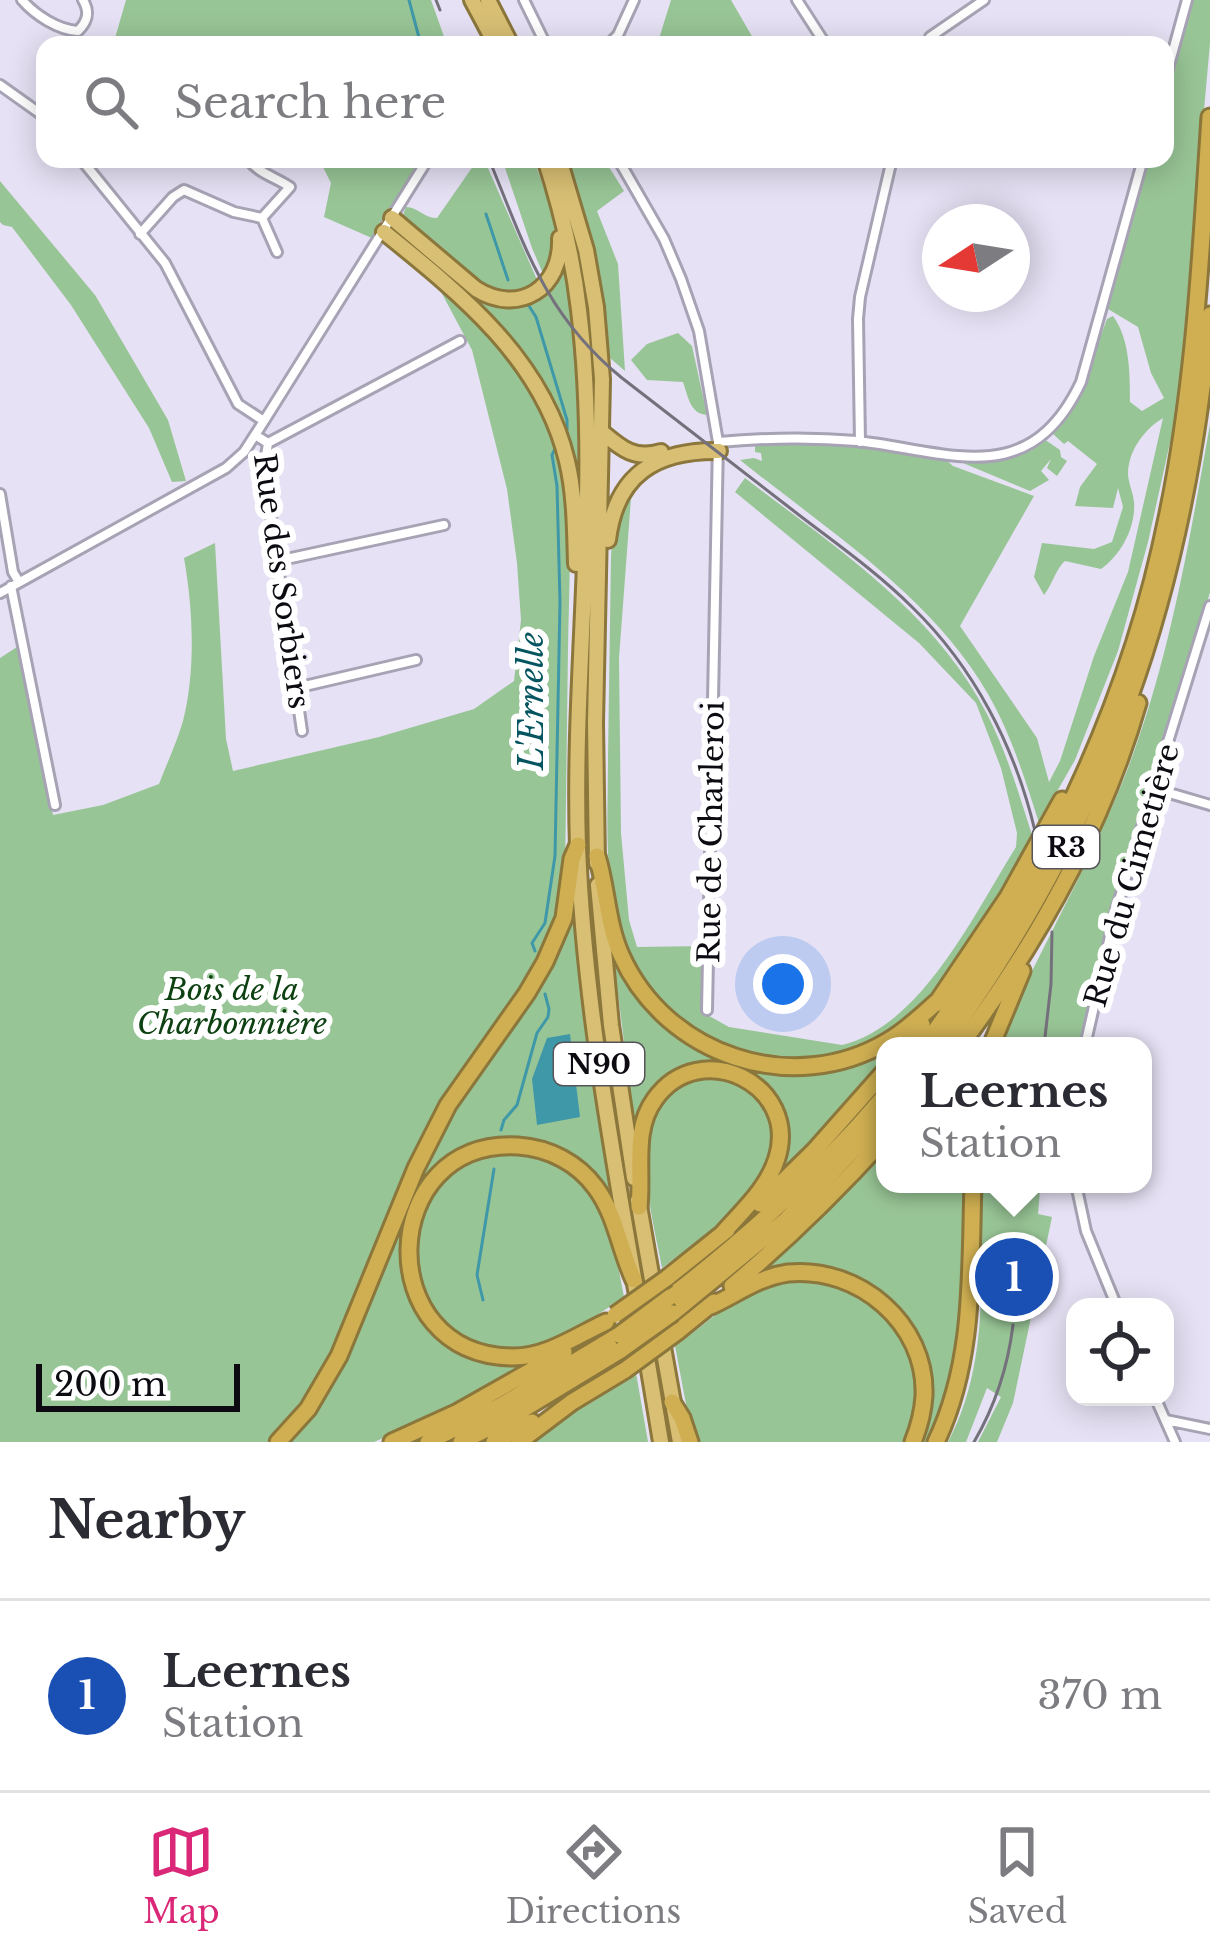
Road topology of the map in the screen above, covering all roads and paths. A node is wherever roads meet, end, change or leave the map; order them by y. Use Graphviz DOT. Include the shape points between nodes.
graph roads {
  1 [pos="22,0"];
  2 [pos="83,0"];
  3 [pos="472,0"];
  4 [pos="488,0"];
  5 [pos="524,0"];
  6 [pos="796,0"];
  7 [pos="985,0"];
  8 [pos="1187,0"];
  9 [pos="633,2"];
  10 [pos="491,36"];
  11 [pos="506,36"];
  12 [pos="542,36"];
  13 [pos="617,36"];
  14 [pos="820,36"];
  15 [pos="931,36"];
  16 [pos="1174,47"];
  17 [pos="0,86"];
  18 [pos="36,111"];
  19 [pos="1210,117"];
  20 [pos="88,168"];
  21 [pos="422,168"];
  22 [pos="548,168"];
  23 [pos="562,168"];
  24 [pos="623,168"];
  25 [pos="890,168"];
  26 [pos="1140,168"];
  27 [pos="256,170"];
  28 [pos="559,203"];
  29 [pos="262,218"];
  30 [pos="392,218"];
  31 [pos="384,232"];
  32 [pos="140,234"];
  33 [pos="277,252"];
  34 [pos="1210,315"];
  35 [pos="460,341"];
  36 [pos="264,421"];
  37 [pos="603,433"];
  38 [pos="255,435"];
  39 [pos="860,442"];
  40 [pos="268,443"];
  41 [pos="718,446"];
  42 [pos="0,494"];
  43 [pos="444,525"];
  44 [pos="277,562"];
  45 [pos="599,568"];
  46 [pos="15,584"];
  47 [pos="0,592"];
  48 [pos="1210,606"];
  49 [pos="580,627"];
  50 [pos="1154,629"];
  51 [pos="416,660"];
  52 [pos="1124,674"];
  53 [pos="296,688"];
  54 [pos="302,731"];
  55 [pos="1152,788"];
  56 [pos="56,805"];
  57 [pos="1210,805"];
  58 [pos="578,845"];
  59 [pos="596,856"];
  60 [pos="1057,898"];
  61 [pos="939,1000"];
  62 [pos="707,1010"];
  63 [pos="894,1037"];
  64 [pos="912,1037"];
  65 [pos="930,1037"];
  66 [pos="948,1037"];
  67 [pos="966,1037"];
  68 [pos="995,1037"];
  69 [pos="1087,1037"];
  70 [pos="876,1047"];
  71 [pos="876,1081"];
  72 [pos="876,1104"];
  73 [pos="876,1126"];
  74 [pos="876,1148"];
  75 [pos="973,1193"];
  76 [pos="1078,1193"];
  77 [pos="639,1207"];
  78 [pos="723,1233"];
  79 [pos="634,1280"];
  80 [pos="1113,1298"];
  81 [pos="672,1305"];
  82 [pos="711,1306"];
  83 [pos="610,1318"];
  84 [pos="620,1342"];
  85 [pos="572,1402"];
  86 [pos="673,1402"];
  87 [pos="1159,1406"];
  88 [pos="1165,1419"];
  89 [pos="1210,1430"];
  90 [pos="682,1441"];
  91 [pos="278,1442"];
  92 [pos="392,1442"];
  93 [pos="428,1442"];
  94 [pos="461,1442"];
  95 [pos="494,1442"];
  96 [pos="519,1442"];
  97 [pos="662,1442"];
  98 [pos="914,1442"];
  99 [pos="936,1442"];
  100 [pos="1175,1442"];
  1 -- 2 [label="street" via="73,32 87,18"];
  3 -- 10 [label="highway"];
  4 -- 11 [label="highway"];
  5 -- 12 [label="street"];
  6 -- 14 [label="street"];
  7 -- 15 [label="street"];
  8 -- 16 [label="street"];
  9 -- 13 [label="street"];
  17 -- 18 [label="street"];
  19 -- 52 [label="highway, R3" via="1181,439 1155,572"];
  20 -- 32 [label="street"];
  21 -- 30 [label="street"];
  22 -- 28 [label="highway, N90"];
  23 -- 37 [label="highway, N90" via="596,307"];
  24 -- 41 [label="street, Rue de Charleroi" via="664,239 699,331"];
  25 -- 39 [label="street" via="860,297"];
  26 -- 39 [label="street" via="1081,382 1054,424 991,458"];
  27 -- 29 [label="street" via="290,187"];
  28 -- 30 [label="highway" via="554,275 507,300 476,289"];
  28 -- 49 [label="highway, N90" via="586,380"];
  29 -- 32 [label="street" via="184,190"];
  29 -- 33 [label="street"];
  30 -- 31 [label="street"];
  31 -- 36 [label="street"];
  31 -- 49 [label="highway" via="501,336 549,409 570,476"];
  32 -- 36 [label="street" via="165,263 238,404"];
  34 -- 50 [label="highway, R3" via="1192,465"];
  35 -- 40 [label="street"];
  36 -- 38 [label="street"];
  37 -- 41 [label="highway" via="633,455"];
  37 -- 45 [label="highway, N90"];
  38 -- 40 [label="street, Rue des Sorbiers"];
  38 -- 46 [label="street" via="226,468"];
  39 -- 41 [label="street" via="774,438"];
  40 -- 44 [label="street, Rue des Sorbiers"];
  41 -- 45 [label="highway" via="660,459 633,479 614,507"];
  41 -- 62 [label="street, Rue de Charleroi"];
  42 -- 46 [label="street"];
  43 -- 44 [label="street"];
  44 -- 53 [label="street, Rue des Sorbiers"];
  45 -- 59 [label="highway, N90"];
  46 -- 47 [label="street"];
  46 -- 56 [label="street"];
  48 -- 55 [label="street, Rue du Cimetière"];
  49 -- 58 [label="highway, N90"];
  50 -- 60 [label="highway" via="1130,732"];
  50 -- 66 [label="highway, R3" via="1072,835"];
  51 -- 53 [label="street"];
  52 -- 61 [label="highway" via="1034,852"];
  52 -- 65 [label="highway, R3" via="1028,888"];
  53 -- 54 [label="street, Rue des Sorbiers"];
  55 -- 57 [label="street"];
  55 -- 69 [label="street, Rue du Cimetière"];
  58 -- 79 [label="highway, N90" via="594,1027"];
  58 -- 91 [label="highway" via="551,950 448,1105 339,1356"];
  59 -- 70 [label="highway" via="632,975 689,1036 750,1063 797,1068"];
  59 -- 77 [label="highway, N90"];
  60 -- 67 [label="highway"];
  60 -- 68 [label="highway"];
  61 -- 63 [label="highway"];
  61 -- 64 [label="highway"];
  71 -- 78 [label="highway"];
  72 -- 81 [label="highway"];
  73 -- 81 [label="highway" via="733,1267"];
  74 -- 82 [label="highway"];
  75 -- 99 [label="highway" via="965,1348"];
  76 -- 80 [label="street"];
  77 -- 78 [label="highway" via="641,1134 654,1100 682,1076 732,1072 771,1102 781,1134 771,1173"];
  77 -- 86 [label="highway, N90"];
  78 -- 83 [label="highway, bridge"];
  79 -- 83 [label="highway" via="598,1190 554,1154 517,1146 481,1151 424,1192 407,1267 422,1306 459,1343 526,1356"];
  79 -- 97 [label="highway, N90"];
  81 -- 84 [label="highway, bridge"];
  82 -- 85 [label="highway, bridge"];
  82 -- 98 [label="highway" via="791,1273 834,1277 886,1304 922,1370"];
  83 -- 92 [label="highway" via="499,1390"];
  84 -- 93 [label="highway"];
  84 -- 94 [label="highway"];
  85 -- 95 [label="highway"];
  85 -- 96 [label="highway"];
  86 -- 90 [label="highway"];
  87 -- 88 [label="street"];
  88 -- 89 [label="street"];
  88 -- 100 [label="street"];
}
